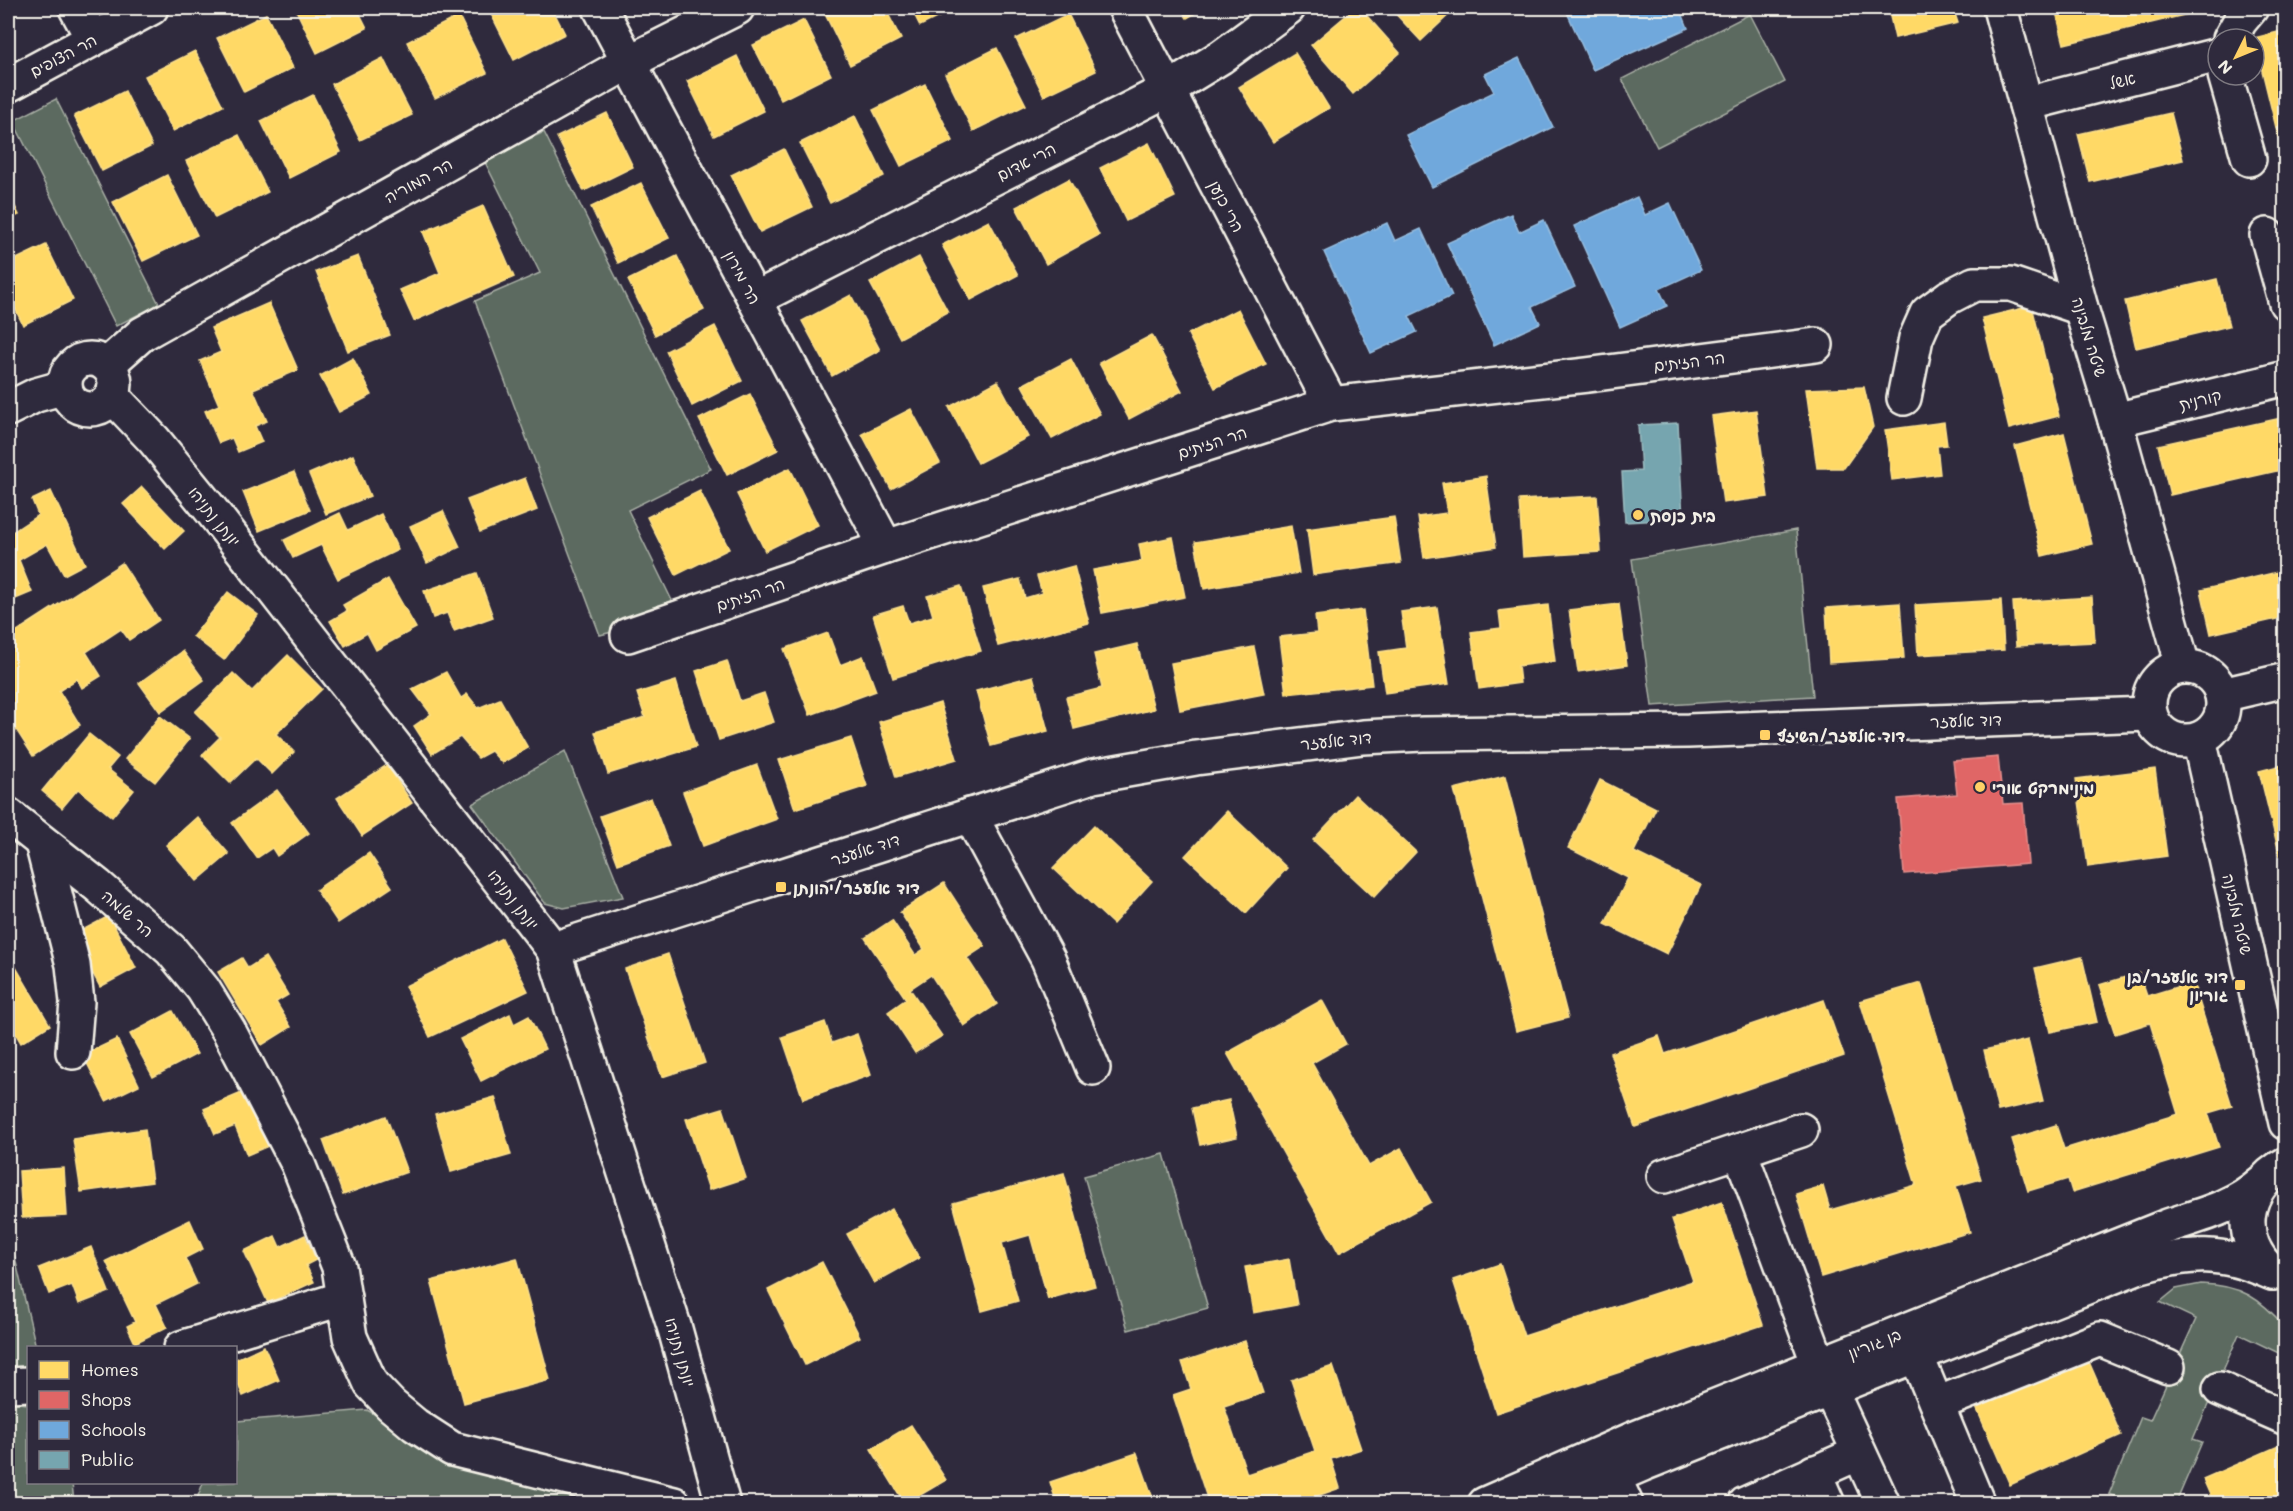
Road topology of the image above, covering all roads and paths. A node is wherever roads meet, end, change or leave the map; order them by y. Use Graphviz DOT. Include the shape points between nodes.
graph roads {
  1 [pos="76,8"];
  2 [pos="151,8"];
  3 [pos="600,8"];
  4 [pos="737,8"];
  5 [pos="1125,8"];
  6 [pos="1288,8"];
  7 [pos="2000,8"];
  8 [pos="2251,8"];
  9 [pos="2237,27"];
  10 [pos="93,39"];
  11 [pos="2206,58"];
  12 [pos="629,62"];
  13 [pos="8,85"];
  14 [pos="2228,87"];
  15 [pos="1167,90"];
  16 [pos="2026,104"];
  17 [pos="2249,159"];
  18 [pos="2267,235"];
  19 [pos="755,299"];
  20 [pos="2286,303"];
  21 [pos="2081,308"];
  22 [pos="1816,345"];
  23 [pos="107,365"];
  24 [pos="2286,378"];
  25 [pos="65,387"];
  26 [pos="113,397"];
  27 [pos="1904,398"];
  28 [pos="1331,404"];
  29 [pos="8,409"];
  30 [pos="2115,420"];
  31 [pos="886,547"];
  32 [pos="628,635"];
  33 [pos="2183,666"];
  34 [pos="2286,680"];
  35 [pos="2222,695"];
  36 [pos="2149,714"];
  37 [pos="2199,739"];
  38 [pos="8,815"];
  39 [pos="970,815"];
  40 [pos="42,843"];
  41 [pos="553,949"];
  42 [pos="73,1052"];
  43 [pos="1093,1068"];
  44 [pos="2286,1123"];
  45 [pos="1802,1131"];
  46 [pos="1740,1151"];
  47 [pos="2273,1174"];
  48 [pos="1664,1176"];
  49 [pos="2279,1276"];
  50 [pos="344,1298"];
  51 [pos="184,1346"];
  52 [pos="1916,1355"];
  53 [pos="2168,1367"];
  54 [pos="1825,1377"];
  55 [pos="27,1384"];
  56 [pos="8,1385"];
  57 [pos="2220,1389"];
  58 [pos="1937,1404"];
  59 [pos="2286,1418"];
  60 [pos="1859,1453"];
  61 [pos="1814,1472"];
  62 [pos="1619,1490"];
  63 [pos="1751,1502"];
  64 [pos="674,1503"];
  65 [pos="723,1503"];
  66 [pos="1485,1503"];
  67 [pos="1550,1503"];
  68 [pos="1828,1503"];
  69 [pos="1882,1503"];
  70 [pos="1978,1503"];
  1 -- 10 [label="street"];
  2 -- 10 [label="street, הר הצופים"];
  3 -- 12 [label="street, הר מירון"];
  4 -- 12 [label="street, הר המוריה"];
  5 -- 15 [label="street, הרי כנען"];
  6 -- 15 [label="street, הרי אדום"];
  7 -- 16 [label="street, שיטה מלבינה"];
  8 -- 9 [label="street"];
  10 -- 13 [label="street, הר הצופים"];
  11 -- 16 [label="street, אשל"];
  12 -- 19 [label="street, הר מירון"];
  12 -- 23 [label="street, הר המוריה" via="142,334"];
  14 -- 17 [label="street"];
  15 -- 19 [label="street, הרי אדום"];
  15 -- 28 [label="street, הרי כנען"];
  16 -- 21 [label="street, שיטה מלבינה"];
  18 -- 20 [label="street"];
  19 -- 31 [label="street, הר מירון"];
  21 -- 27 [label="street" via="2011,284 1974,284 1927,313 1916,338"];
  21 -- 30 [label="street, שיטה מלבינה"];
  22 -- 28 [label="street, הר הזיתים"];
  23 -- 25 [label="street" via="99,360 82,360 69,370"];
  23 -- 26 [label="street" via="115,379"];
  24 -- 30 [label="street, קורנית"];
  25 -- 26 [label="street" via="72,403 84,409 101,407"];
  25 -- 29 [label="street"];
  26 -- 41 [label="street, יונתן נתניהו" via="204,501"];
  28 -- 31 [label="street, הר הזיתים"];
  30 -- 33 [label="street, שיטה מלבינה"];
  31 -- 32 [label="street, הר הזיתים"];
  33 -- 35 [label="street" via="2208,673"];
  33 -- 36 [label="street" via="2162,674 2155,682 2148,703"];
  34 -- 35 [label="street"];
  35 -- 37 [label="street" via="2221,717"];
  36 -- 37 [label="street" via="2154,725 2174,740"];
  36 -- 39 [label="street, דוד אלעזר" via="1688,731 1363,737 1196,758 1093,776"];
  37 -- 44 [label="street, שיטה מלבינה"];
  38 -- 40 [label="street, הר שלמה"];
  39 -- 41 [label="street, דוד אלעזר"];
  39 -- 43 [label="street" via="1048,959"];
  40 -- 42 [label="street" via="72,964 76,1002"];
  40 -- 50 [label="street, הר שלמה" via="171,950 203,989 298,1164 339,1267"];
  41 -- 65 [label="street, יונתן נתניהו" via="675,1329"];
  45 -- 46 [label="street"];
  46 -- 48 [label="street"];
  46 -- 54 [label="street"];
  47 -- 49 [label="street" via="2251,1201 2248,1230 2258,1257"];
  47 -- 54 [label="street, בן גוריון" via="2241,1199 2222,1208 2165,1227"];
  49 -- 52 [label="street, בן גוריון" via="2244,1260 2216,1256 2164,1259"];
  50 -- 51 [label="street"];
  50 -- 64 [label="street, הר שלמה" via="350,1337 371,1384 415,1425 452,1449"];
  52 -- 54 [label="street, בן גוריון"];
  52 -- 58 [label="street"];
  53 -- 58 [label="street" via="2100,1338"];
  54 -- 60 [label="street"];
  54 -- 62 [label="street, בן גוריון"];
  54 -- 66 [label="street, בן גוריון" via="1633,1439"];
  55 -- 56 [label="street"];
  57 -- 59 [label="street"];
  58 -- 70 [label="street"];
  60 -- 61 [label="street"];
  60 -- 69 [label="street"];
  61 -- 63 [label="street"];
  61 -- 68 [label="street"];
  62 -- 67 [label="street, בן גוריון"];
}
